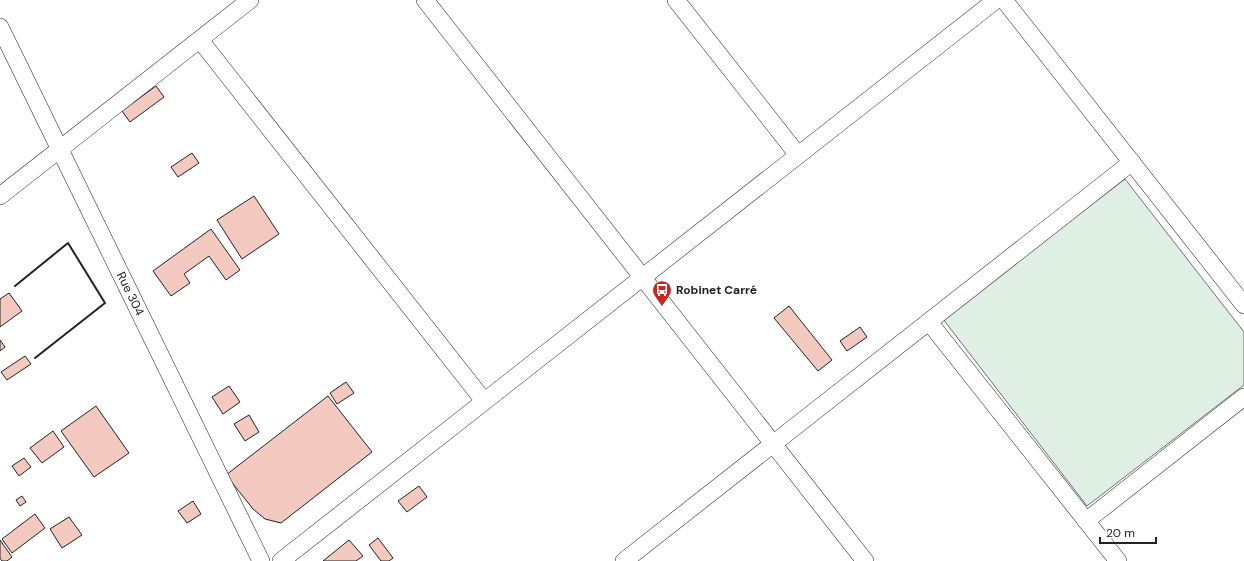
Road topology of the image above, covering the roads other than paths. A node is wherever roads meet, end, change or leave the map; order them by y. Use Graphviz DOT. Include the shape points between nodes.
graph roads {
  1 [pos="250,0"];
  2 [pos="425,0"];
  3 [pos="676,0"];
  4 [pos="996,0"];
  5 [pos="1004,0"];
  6 [pos="0,27"];
  7 [pos="200,40"];
  8 [pos="60,149"];
  9 [pos="798,155"];
  10 [pos="1132,162"];
  11 [pos="0,196"];
  12 [pos="643,277"];
  13 [pos="1244,305"];
  14 [pos="929,322"];
  15 [pos="1244,397"];
  16 [pos="484,402"];
  17 [pos="774,444"];
  18 [pos="1086,521"];
  19 [pos="261,561"];
  20 [pos="281,561"];
  21 [pos="624,561"];
  22 [pos="865,561"];
  23 [pos="1118,561"];
  1 -- 7 [label="street"];
  2 -- 12 [label="street"];
  3 -- 9 [label="street"];
  4 -- 9 [label="street"];
  5 -- 10 [label="street"];
  6 -- 8 [label="street, Rue 304"];
  7 -- 8 [label="street"];
  7 -- 16 [label="street"];
  8 -- 11 [label="street"];
  8 -- 19 [label="street, Rue 304"];
  9 -- 12 [label="street"];
  10 -- 13 [label="street"];
  10 -- 14 [label="street"];
  12 -- 16 [label="street"];
  12 -- 17 [label="street"];
  14 -- 17 [label="street"];
  14 -- 18 [label="street"];
  15 -- 18 [label="street"];
  16 -- 20 [label="street"];
  17 -- 21 [label="street"];
  17 -- 22 [label="street"];
  18 -- 23 [label="street"];
}
